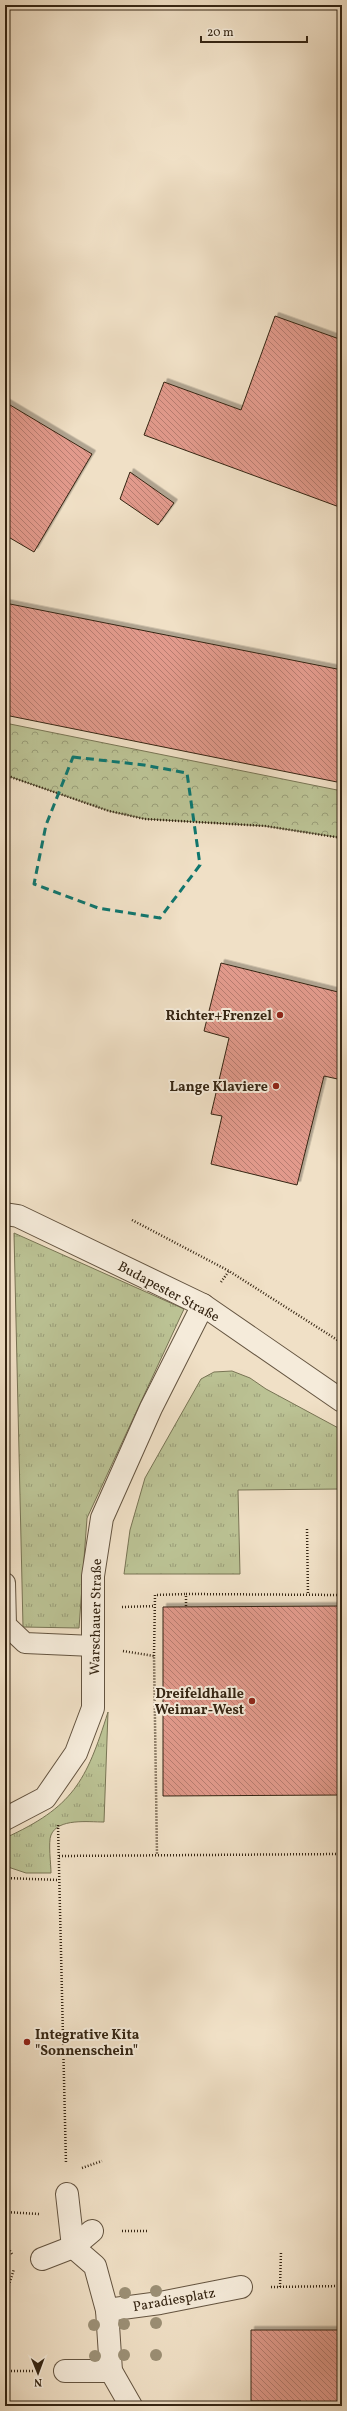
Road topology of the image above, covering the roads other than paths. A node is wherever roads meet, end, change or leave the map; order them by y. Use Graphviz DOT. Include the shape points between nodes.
graph roads {
  1 [pos="5,1214"];
  2 [pos="203,1305"];
  3 [pos="342,1401"];
  4 [pos="5,1583"];
  5 [pos="93,1646"];
  6 [pos="5,1819"];
  7 [pos="67,2194"];
  8 [pos="92,2231"];
  9 [pos="73,2247"];
  10 [pos="42,2259"];
  11 [pos="241,2287"];
  12 [pos="107,2310"];
  13 [pos="65,2371"];
  14 [pos="111,2371"];
  15 [pos="131,2406"];
  1 -- 2 [label="street, Budapester Straße" via="18,1216"];
  2 -- 3 [label="street, Budapester Straße"];
  2 -- 5 [label="street, Warschauer Straße" via="151,1408 102,1518 93,1576"];
  4 -- 5 [label="lane" via="6,1625 25,1643"];
  5 -- 6 [label="street, Warschauer Straße" via="93,1708 76,1753 45,1798"];
  7 -- 9 [label="street" via="62,2216"];
  8 -- 9 [label="street"];
  9 -- 10 [label="street"];
  9 -- 12 [label="street" via="95,2266"];
  11 -- 12 [label="street, Paradiesplatz" via="160,2303"];
  12 -- 14 [label="street"];
  13 -- 14 [label="street"];
  14 -- 15 [label="street"];
}
